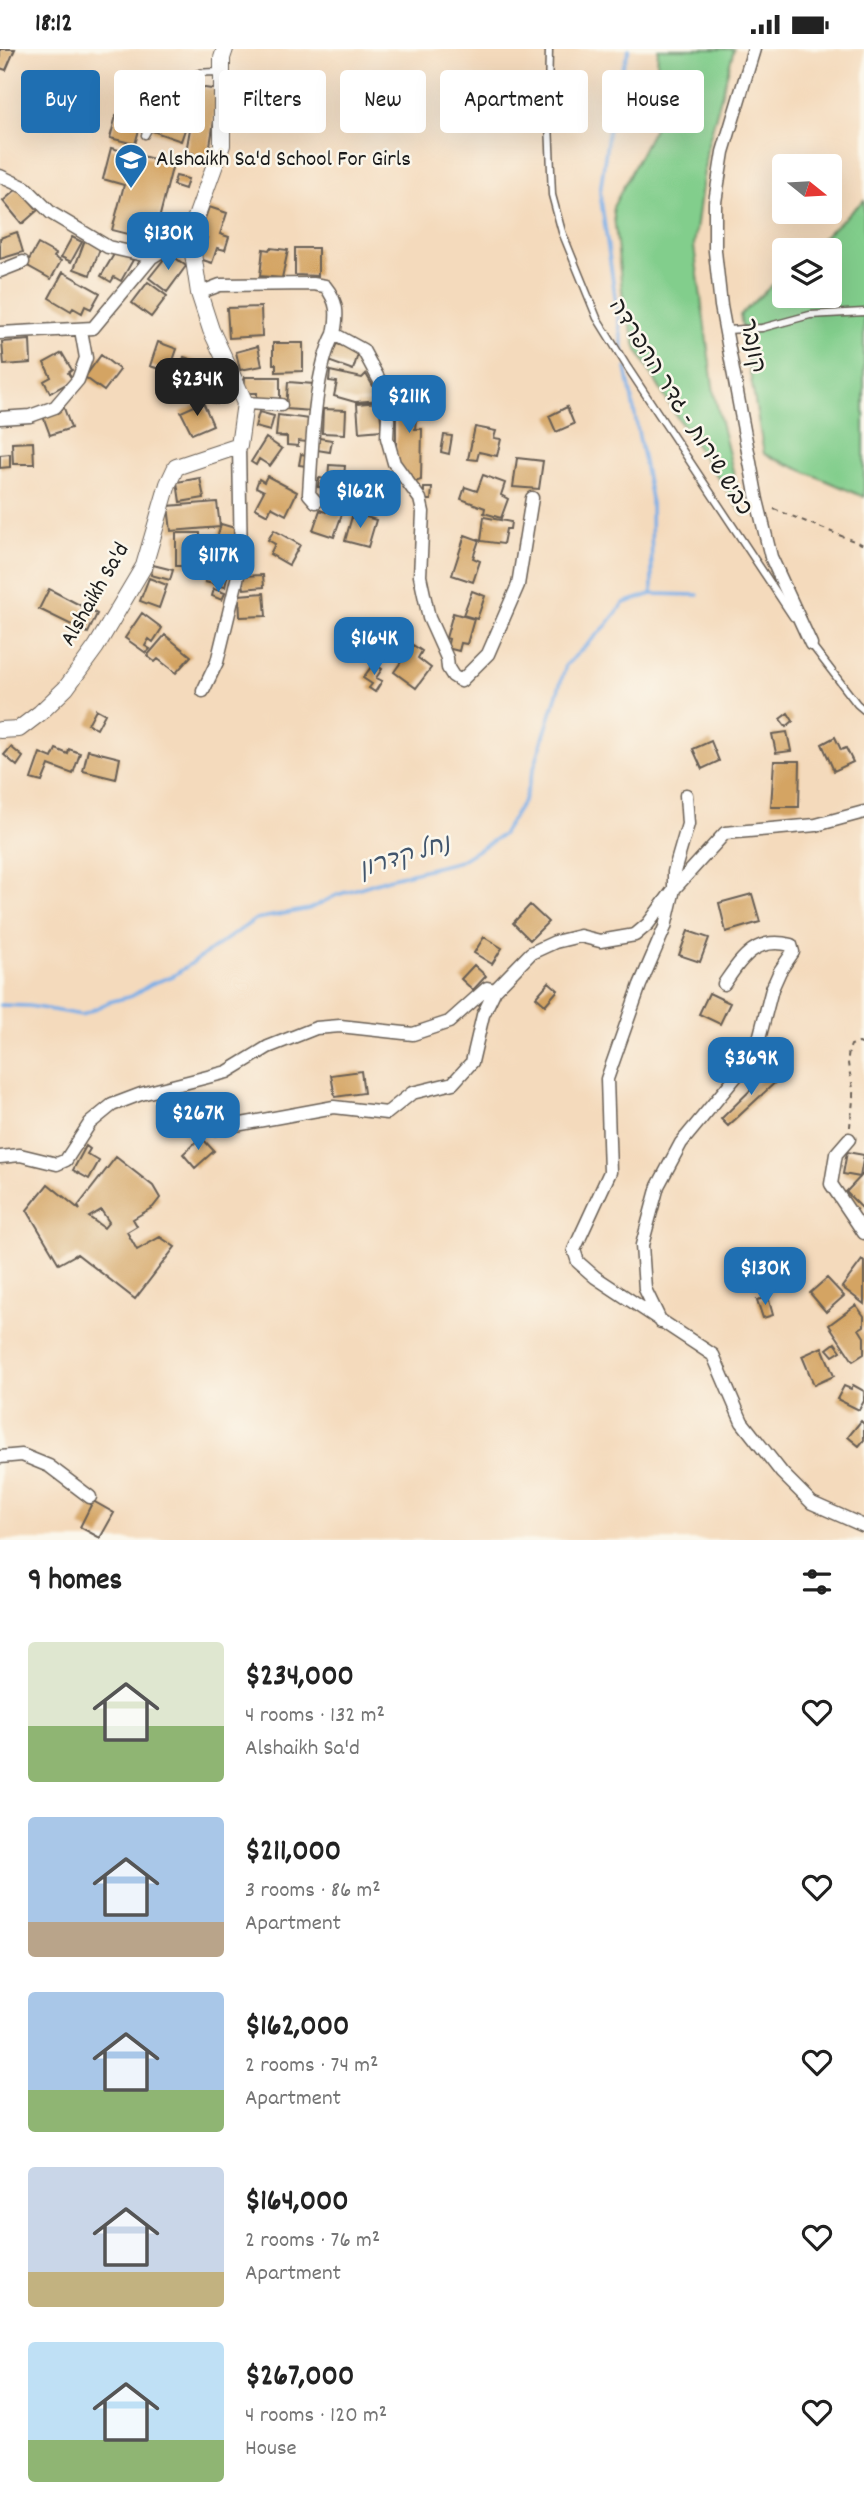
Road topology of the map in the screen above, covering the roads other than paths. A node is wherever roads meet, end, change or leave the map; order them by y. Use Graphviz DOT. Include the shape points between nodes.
graph roads {
  1 [pos="225,49"];
  2 [pos="549,49"];
  3 [pos="754,49"];
  4 [pos="222,70"];
  5 [pos="219,72"];
  6 [pos="222,133"];
  7 [pos="145,135"];
  8 [pos="0,176"];
  9 [pos="190,234"];
  10 [pos="152,257"];
  11 [pos="23,263"];
  12 [pos="0,271"];
  13 [pos="200,293"];
  14 [pos="864,312"];
  15 [pos="81,330"];
  16 [pos="727,330"];
  17 [pos="0,333"];
  18 [pos="334,334"];
  19 [pos="245,403"];
  20 [pos="281,405"];
  21 [pos="0,418"];
  22 [pos="239,446"];
  23 [pos="532,498"];
  24 [pos="316,502"];
  25 [pos="811,644"];
  26 [pos="203,691"];
  27 [pos="864,710"];
  28 [pos="0,730"];
  29 [pos="687,795"];
  30 [pos="864,812"];
  31 [pos="674,889"];
  32 [pos="724,984"];
  33 [pos="495,990"];
  34 [pos="214,1129"];
  35 [pos="849,1139"];
  36 [pos="0,1157"];
  37 [pos="864,1233"];
  38 [pos="662,1322"];
  39 [pos="0,1457"];
  40 [pos="90,1497"];
  41 [pos="864,1525"];
  1 -- 4 [label="street"];
  2 -- 25 [label="lane, כביש שירות - גדר ההפרדה" via="552,195 597,318"];
  3 -- 16 [label="street, קונבר" via="723,152 715,202 715,251"];
  5 -- 7 [label="lane" via="197,73 175,90"];
  6 -- 9 [label="street" via="222,145"];
  8 -- 10 [label="street" via="26,188 51,213 108,247"];
  9 -- 10 [label="street"];
  9 -- 13 [label="street"];
  10 -- 15 [label="street" via="93,328"];
  11 -- 12 [label="street"];
  13 -- 18 [label="street" via="220,285 325,286 338,310"];
  13 -- 19 [label="street" via="211,330"];
  14 -- 16 [label="lane" via="810,315 762,328"];
  15 -- 17 [label="street"];
  15 -- 21 [label="street" via="86,358 78,380 55,407 30,416"];
  16 -- 25 [label="street, קונבר" via="771,557"];
  18 -- 23 [label="street" via="363,350 388,398 387,438 394,463 420,499 423,512 420,576 429,618 448,668 461,681 488,654 518,585"];
  18 -- 24 [label="street" via="326,348 315,418 309,493"];
  19 -- 20 [label="street"];
  19 -- 22 [label="street"];
  22 -- 26 [label="street" via="241,563 217,662"];
  22 -- 28 [label="street, Alshaikh Sa'd" via="176,467 144,566 96,647 66,688 40,713 19,729"];
  25 -- 27 [label="lane, כביש שירות - גדר ההפרדה"];
  29 -- 31 [label="street" via="688,824 674,872"];
  30 -- 31 [label="street" via="816,825 725,833"];
  31 -- 33 [label="street" via="635,935 600,941 580,936 555,942 531,953"];
  31 -- 38 [label="street" via="665,927 607,1079 610,1171 574,1250 578,1262 595,1277"];
  32 -- 38 [label="street" via="750,951 765,944 791,945 793,952 772,989 758,1043 748,1062 681,1143 658,1186 642,1245 645,1289"];
  33 -- 34 [label="street" via="483,1015 472,1062 453,1083 412,1093 387,1113 334,1107"];
  33 -- 36 [label="street" via="486,988 449,1022 413,1034 316,1028 268,1047 227,1072 111,1105 90,1123 66,1160 57,1164 20,1155"];
  35 -- 37 [label="street" via="836,1154 831,1184"];
  38 -- 41 [label="street" via="713,1355 742,1422 782,1473 812,1503"];
  39 -- 40 [label="street" via="22,1455 49,1466"];
}
